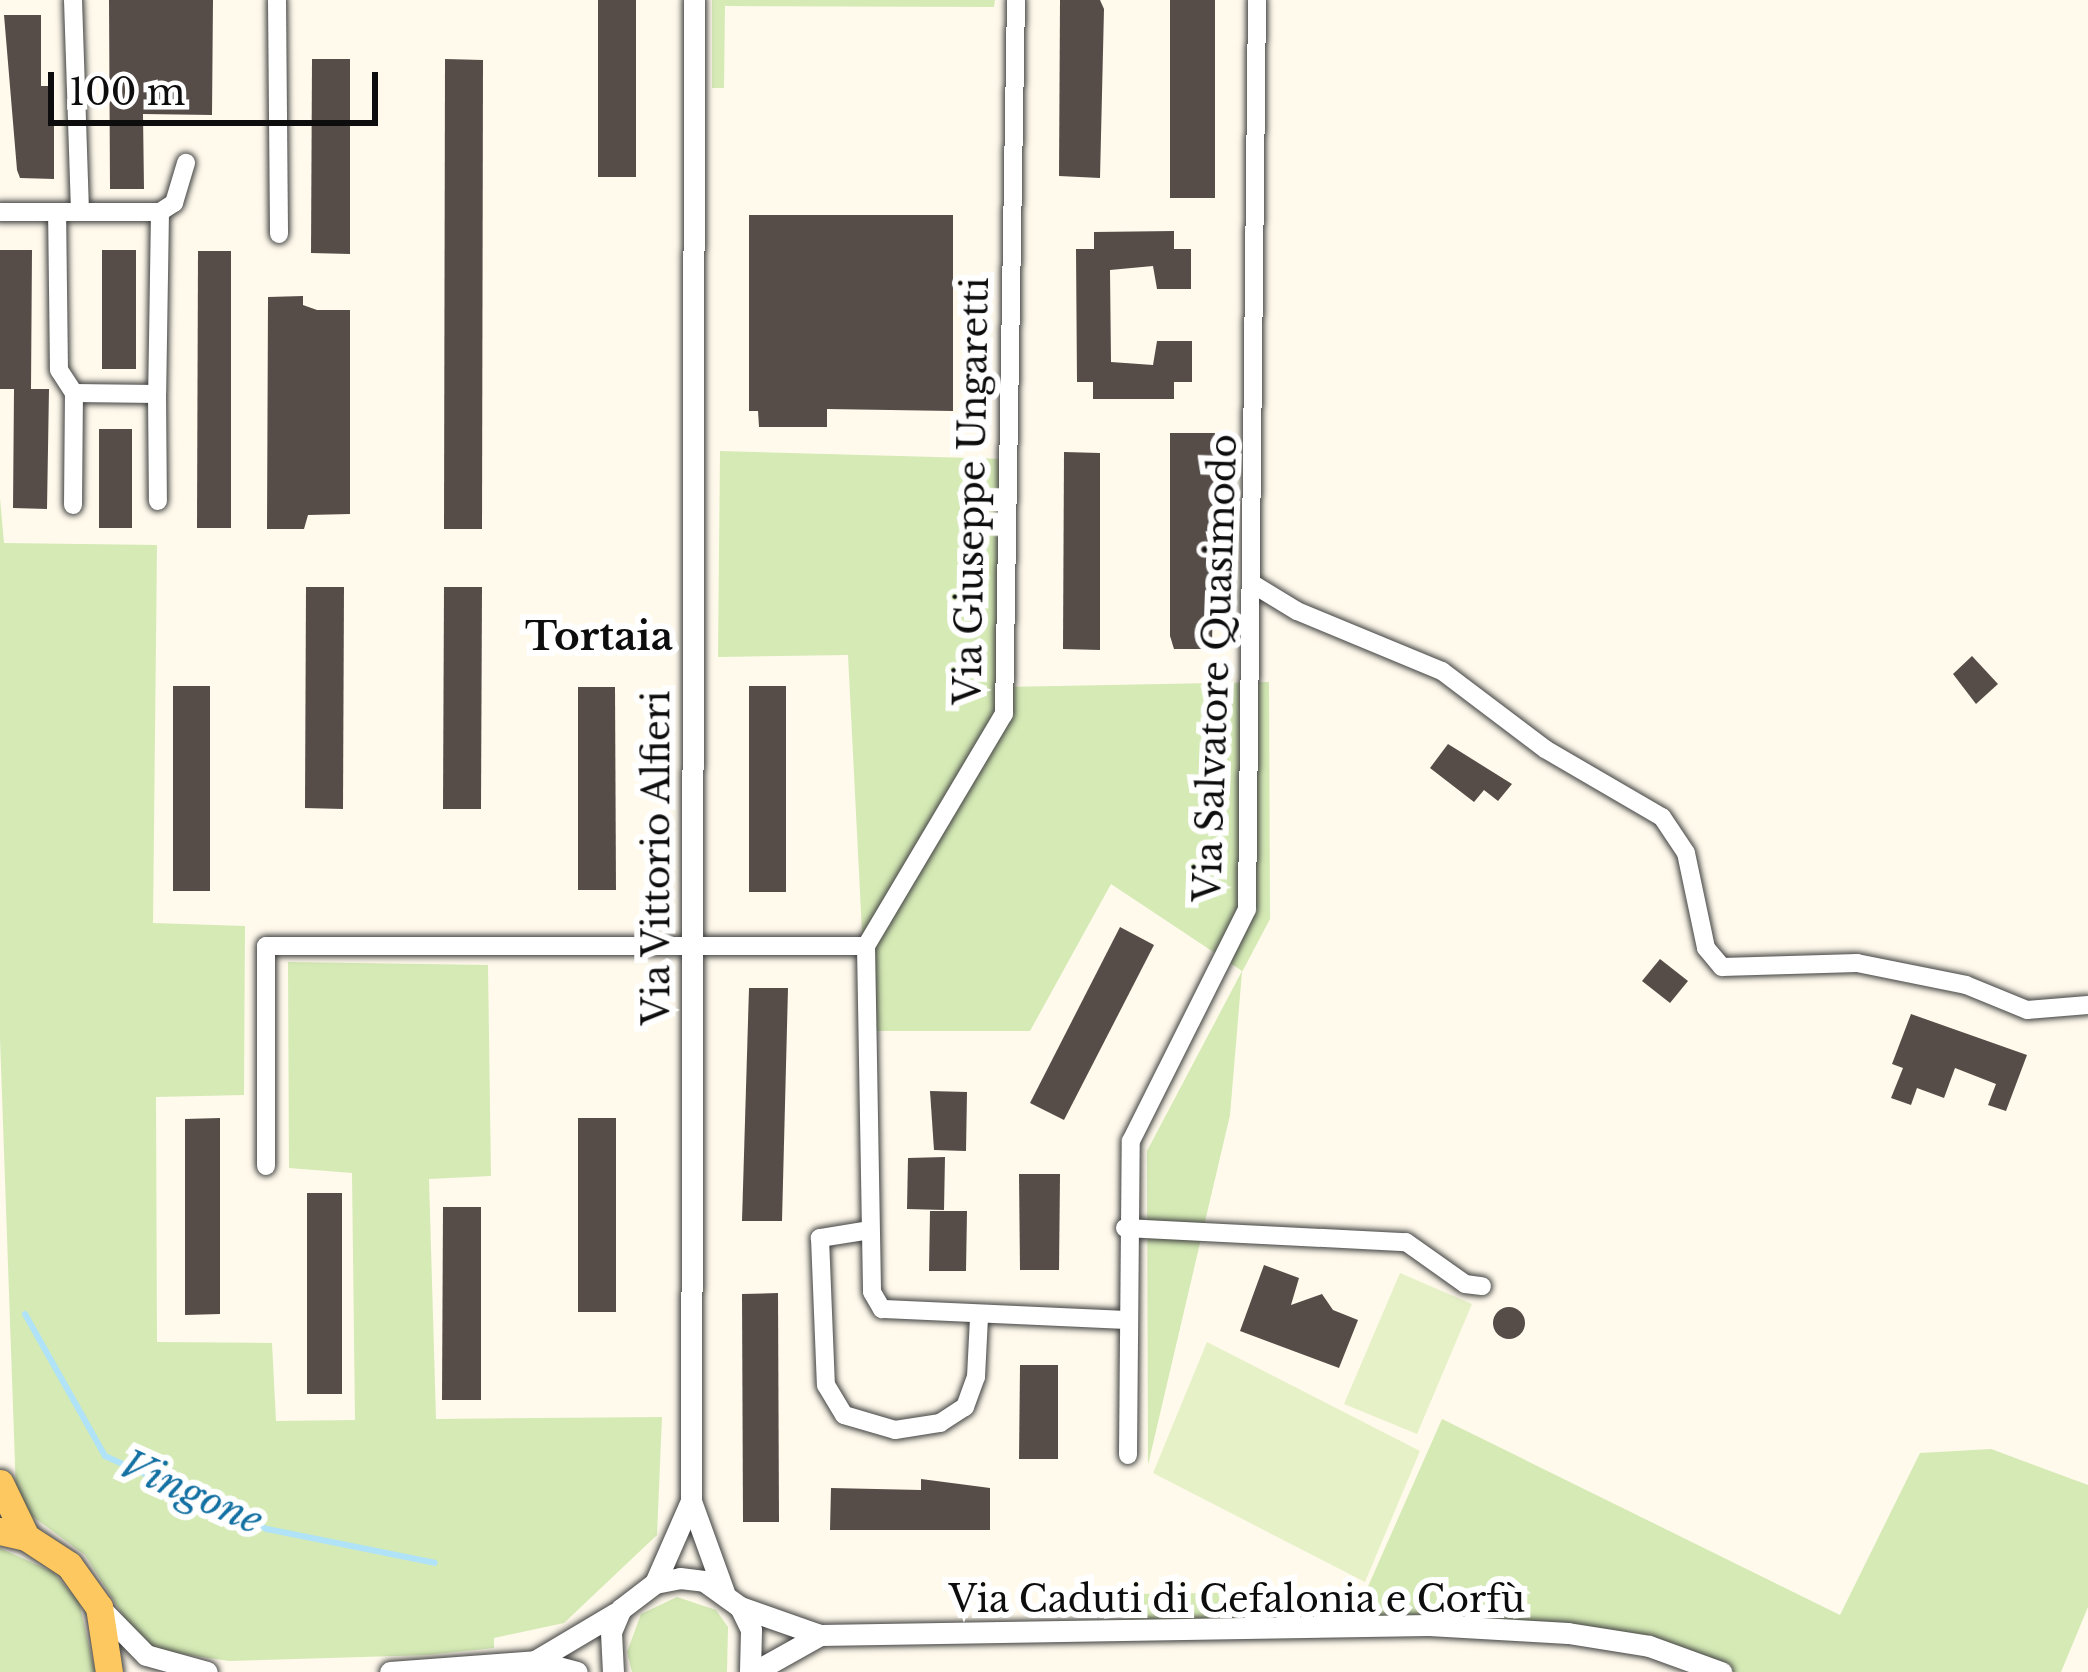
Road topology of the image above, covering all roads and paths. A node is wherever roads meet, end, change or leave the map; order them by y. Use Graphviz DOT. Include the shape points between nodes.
graph roads {
  1 [pos="73,0"];
  2 [pos="277,0"];
  3 [pos="694,0"];
  4 [pos="1016,0"];
  5 [pos="1257,0"];
  6 [pos="186,164"];
  7 [pos="0,212"];
  8 [pos="57,212"];
  9 [pos="80,212"];
  10 [pos="160,212"];
  11 [pos="279,234"];
  12 [pos="74,393"];
  13 [pos="157,394"];
  14 [pos="158,501"];
  15 [pos="73,505"];
  16 [pos="1256,586"];
  17 [pos="866,946"];
  18 [pos="689,947"];
  19 [pos="2088,1005"];
  20 [pos="266,1166"];
  21 [pos="1125,1228"];
  22 [pos="870,1230"];
  23 [pos="1482,1286"];
  24 [pos="979,1317"];
  25 [pos="1123,1320"];
  26 [pos="1128,1455"];
  27 [pos="0,1483"];
  28 [pos="691,1501"];
  29 [pos="13,1534"];
  30 [pos="655,1583"];
  31 [pos="732,1599"];
  32 [pos="99,1607"];
  33 [pos="621,1609"];
  34 [pos="820,1635"];
  35 [pos="535,1661"];
  36 [pos="109,1672"];
  37 [pos="207,1672"];
  38 [pos="389,1672"];
  39 [pos="577,1672"];
  40 [pos="613,1672"];
  41 [pos="752,1672"];
  42 [pos="1720,1672"];
  1 -- 9 [label="street"];
  2 -- 11 [label="street"];
  3 -- 18 [label="street, Via Vittorio Alfieri"];
  4 -- 17 [label="street, Via Giuseppe Ungaretti" via="1004,714"];
  5 -- 16 [label="street, Via Salvatore Quasimodo"];
  6 -- 10 [label="street" via="174,202"];
  7 -- 8 [label="street"];
  8 -- 9 [label="street"];
  8 -- 12 [label="street" via="59,370"];
  9 -- 10 [label="street"];
  10 -- 13 [label="street"];
  12 -- 13 [label="street"];
  12 -- 15 [label="street"];
  13 -- 14 [label="street"];
  16 -- 19 [label="street" via="1442,671 1545,749 1663,818 1687,853 1706,948 1722,967 1857,963 1966,985 2027,1010"];
  16 -- 21 [label="street, Via Salvatore Quasimodo" via="1254,686 1244,717 1247,909 1130,1141"];
  17 -- 18 [label="street"];
  17 -- 22 [label="street"];
  18 -- 20 [label="street" via="266,946"];
  18 -- 28 [label="street, Via Vittorio Alfieri"];
  21 -- 23 [label="street" via="1406,1242 1465,1284"];
  21 -- 25 [label="street, Via Salvatore Quasimodo"];
  22 -- 24 [label="street" via="872,1292 882,1309"];
  22 -- 24 [label="street" via="820,1238 826,1385 844,1415 895,1430 940,1423 965,1407 976,1377"];
  24 -- 25 [label="street"];
  25 -- 26 [label="street, Via Salvatore Quasimodo"];
  27 -- 29 [label="main road"];
  28 -- 30 [label="street, Via Vittorio Alfieri"];
  28 -- 31 [label="street, Via Vittorio Alfieri"];
  29 -- 32 [label="main road" via="69,1565"];
  30 -- 31 [label="street, Via Caduti di Cefalonia e Corfù" via="680,1578"];
  30 -- 33 [label="street"];
  31 -- 34 [label="street, Via Caduti di Cefalonia e Corfù"];
  31 -- 41 [label="street, Via Vittorio Alfieri" via="751,1630"];
  32 -- 36 [label="main road"];
  32 -- 37 [label="street" via="146,1655"];
  33 -- 35 [label="street"];
  33 -- 40 [label="street" via="611,1632"];
  34 -- 41 [label="street, Via Caduti di Cefalonia e Corfù"];
  34 -- 42 [label="street, Via Caduti di Cefalonia e Corfù" via="1429,1625 1649,1646"];
  35 -- 38 [label="street"];
  35 -- 39 [label="street"];
}
